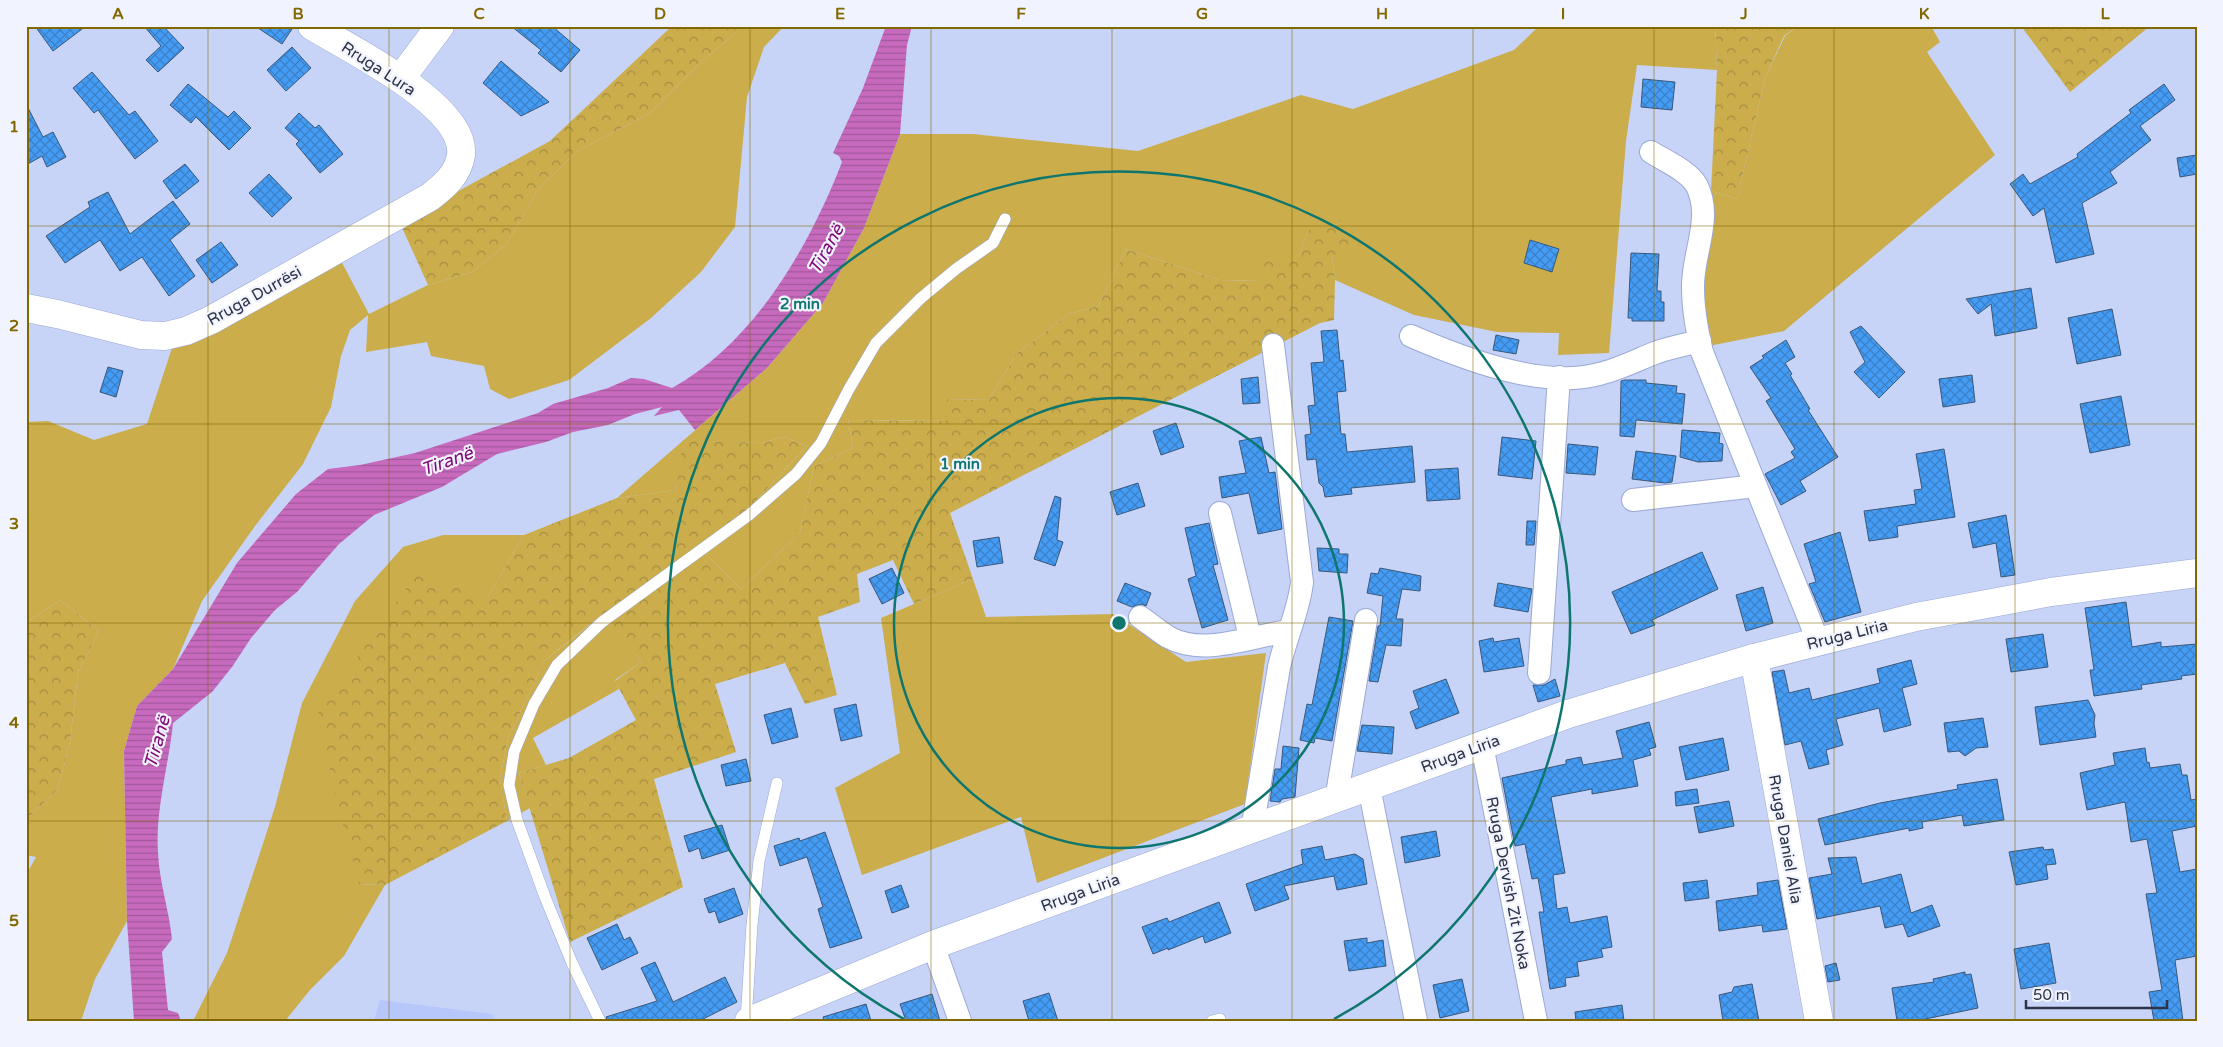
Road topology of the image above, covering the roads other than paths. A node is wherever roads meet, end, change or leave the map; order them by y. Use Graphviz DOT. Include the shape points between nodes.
graph roads {
  1 [pos="312,26"];
  2 [pos="440,26"];
  3 [pos="401,78"];
  4 [pos="1651,152"];
  5 [pos="456,169"];
  6 [pos="1005,219"];
  7 [pos="26,308"];
  8 [pos="1411,336"];
  9 [pos="1700,341"];
  10 [pos="1273,345"];
  11 [pos="1559,378"];
  12 [pos="1756,486"];
  13 [pos="1634,500"];
  14 [pos="1220,513"];
  15 [pos="2197,573"];
  16 [pos="1140,617"];
  17 [pos="1366,620"];
  18 [pos="1289,631"];
  19 [pos="1250,638"];
  20 [pos="1818,642"];
  21 [pos="1754,658"];
  22 [pos="1539,673"];
  23 [pos="1482,744"];
  24 [pos="778,783"];
  25 [pos="1369,787"];
  26 [pos="1336,800"];
  27 [pos="1252,830"];
  28 [pos="933,945"];
  29 [pos="600,1021"];
  30 [pos="748,1021"];
  31 [pos="960,1021"];
  32 [pos="1416,1021"];
  33 [pos="1536,1021"];
  34 [pos="1819,1021"];
  1 -- 3 [label="main road, Rruga Lura"];
  2 -- 3 [label="main road"];
  3 -- 5 [label="main road, Rruga Lura" via="449,121 456,132 461,155"];
  4 -- 9 [label="street" via="1696,184 1703,203 1704,219 1694,265 1693,288"];
  5 -- 7 [label="main road, Rruga Durrësi" via="448,182 430,197 186,332 165,336 141,335"];
  6 -- 29 [label="lane" via="993,243 921,298 876,343 821,443 796,474 749,515 602,622 557,665 534,704 514,752 509,785 517,820 545,897"];
  8 -- 11 [label="street" via="1497,367"];
  9 -- 11 [label="street" via="1594,376"];
  9 -- 12 [label="street"];
  10 -- 18 [label="street" via="1301,561 1301,598"];
  11 -- 22 [label="street"];
  12 -- 13 [label="street"];
  12 -- 20 [label="street"];
  14 -- 19 [label="street"];
  15 -- 20 [label="main road, Rruga Liria" via="1978,605"];
  16 -- 19 [label="street" via="1168,637 1205,647"];
  17 -- 26 [label="street"];
  18 -- 19 [label="street"];
  18 -- 27 [label="street" via="1279,667"];
  20 -- 21 [label="main road, Rruga Liria"];
  21 -- 23 [label="main road, Rruga Liria" via="1568,714"];
  21 -- 34 [label="main road, Rruga Daniel Alia"];
  23 -- 25 [label="main road, Rruga Liria"];
  23 -- 33 [label="street, Rruga Dervish Zit Noka"];
  24 -- 30 [label="lane" via="759,861 752,926"];
  25 -- 26 [label="main road, Rruga Liria"];
  25 -- 32 [label="street"];
  26 -- 27 [label="main road, Rruga Liria"];
  27 -- 28 [label="main road, Rruga Liria"];
  28 -- 30 [label="main road, Rruga Liria"];
  28 -- 31 [label="street"];
}
